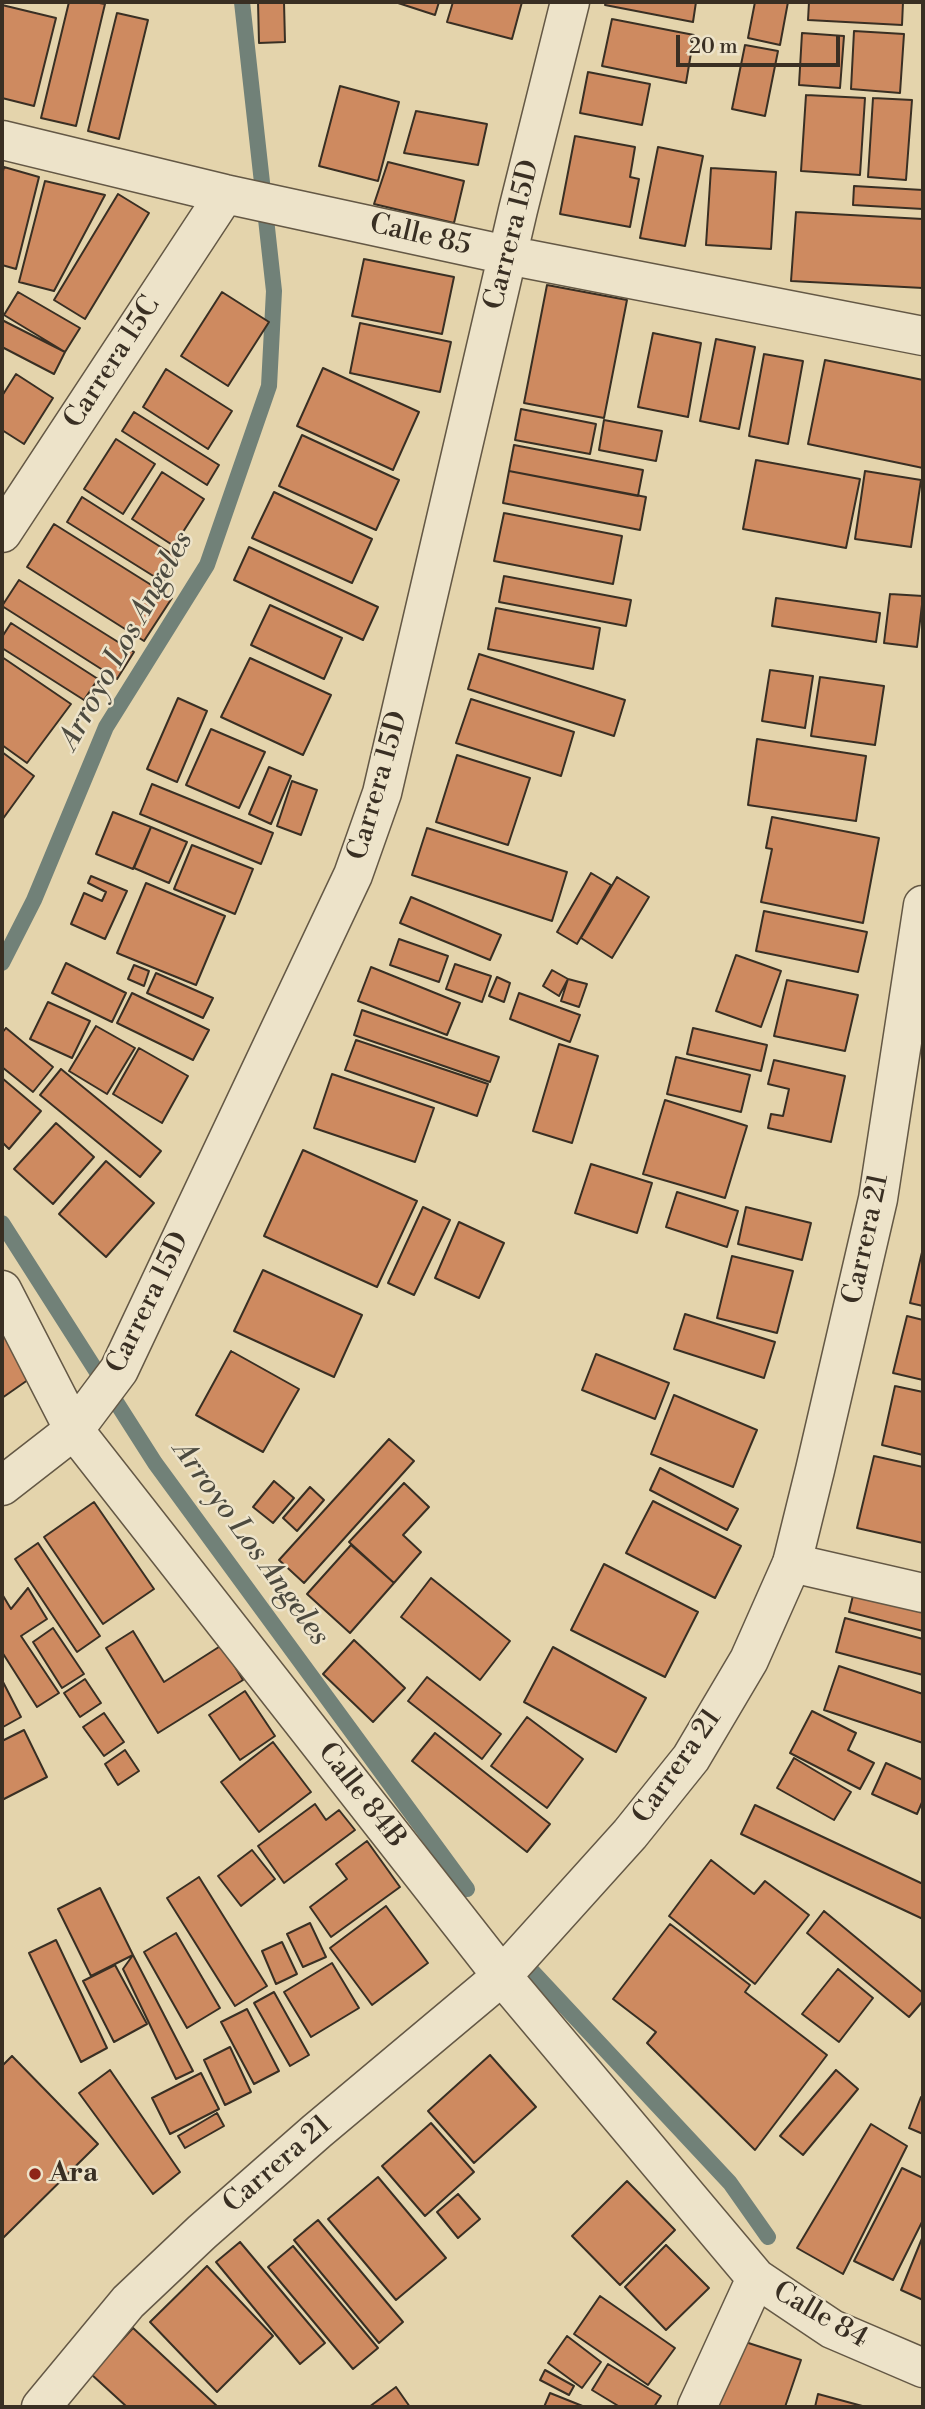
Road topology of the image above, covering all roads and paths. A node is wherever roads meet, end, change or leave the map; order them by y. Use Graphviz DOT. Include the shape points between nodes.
graph roads {
  1 [pos="570,2"];
  2 [pos="2,140"];
  3 [pos="234,195"];
  4 [pos="507,256"];
  5 [pos="923,336"];
  6 [pos="2,533"];
  7 [pos="923,905"];
  8 [pos="2,1290"];
  9 [pos="74,1430"];
  10 [pos="2,1486"];
  11 [pos="792,1563"];
  12 [pos="923,1593"];
  13 [pos="502,1976"];
  14 [pos="757,2278"];
  15 [pos="923,2368"];
  16 [pos="41,2407"];
  17 [pos="697,2407"];
  1 -- 4 [label="street, Carrera 15D"];
  2 -- 3 [label="street, Calle 85"];
  3 -- 4 [label="street, Calle 85"];
  3 -- 6 [label="street, Carrera 15C"];
  4 -- 5 [label="street, Calle 85"];
  4 -- 9 [label="street, Carrera 15D" via="382,793 353,875 109,1384"];
  7 -- 11 [label="street, Carrera 21" via="878,1199"];
  8 -- 9 [label="street, Calle 84B"];
  9 -- 10 [label="street, Carrera 15D"];
  9 -- 13 [label="street, Calle 84B"];
  11 -- 12 [label="street"];
  11 -- 13 [label="street, Carrera 21" via="749,1660 691,1758 630,1834"];
  13 -- 14 [label="street, Calle 84B"];
  13 -- 16 [label="street, Carrera 21" via="202,2232 128,2302"];
  14 -- 15 [label="street, Calle 84" via="832,2329"];
  14 -- 17 [label="street"];
}
